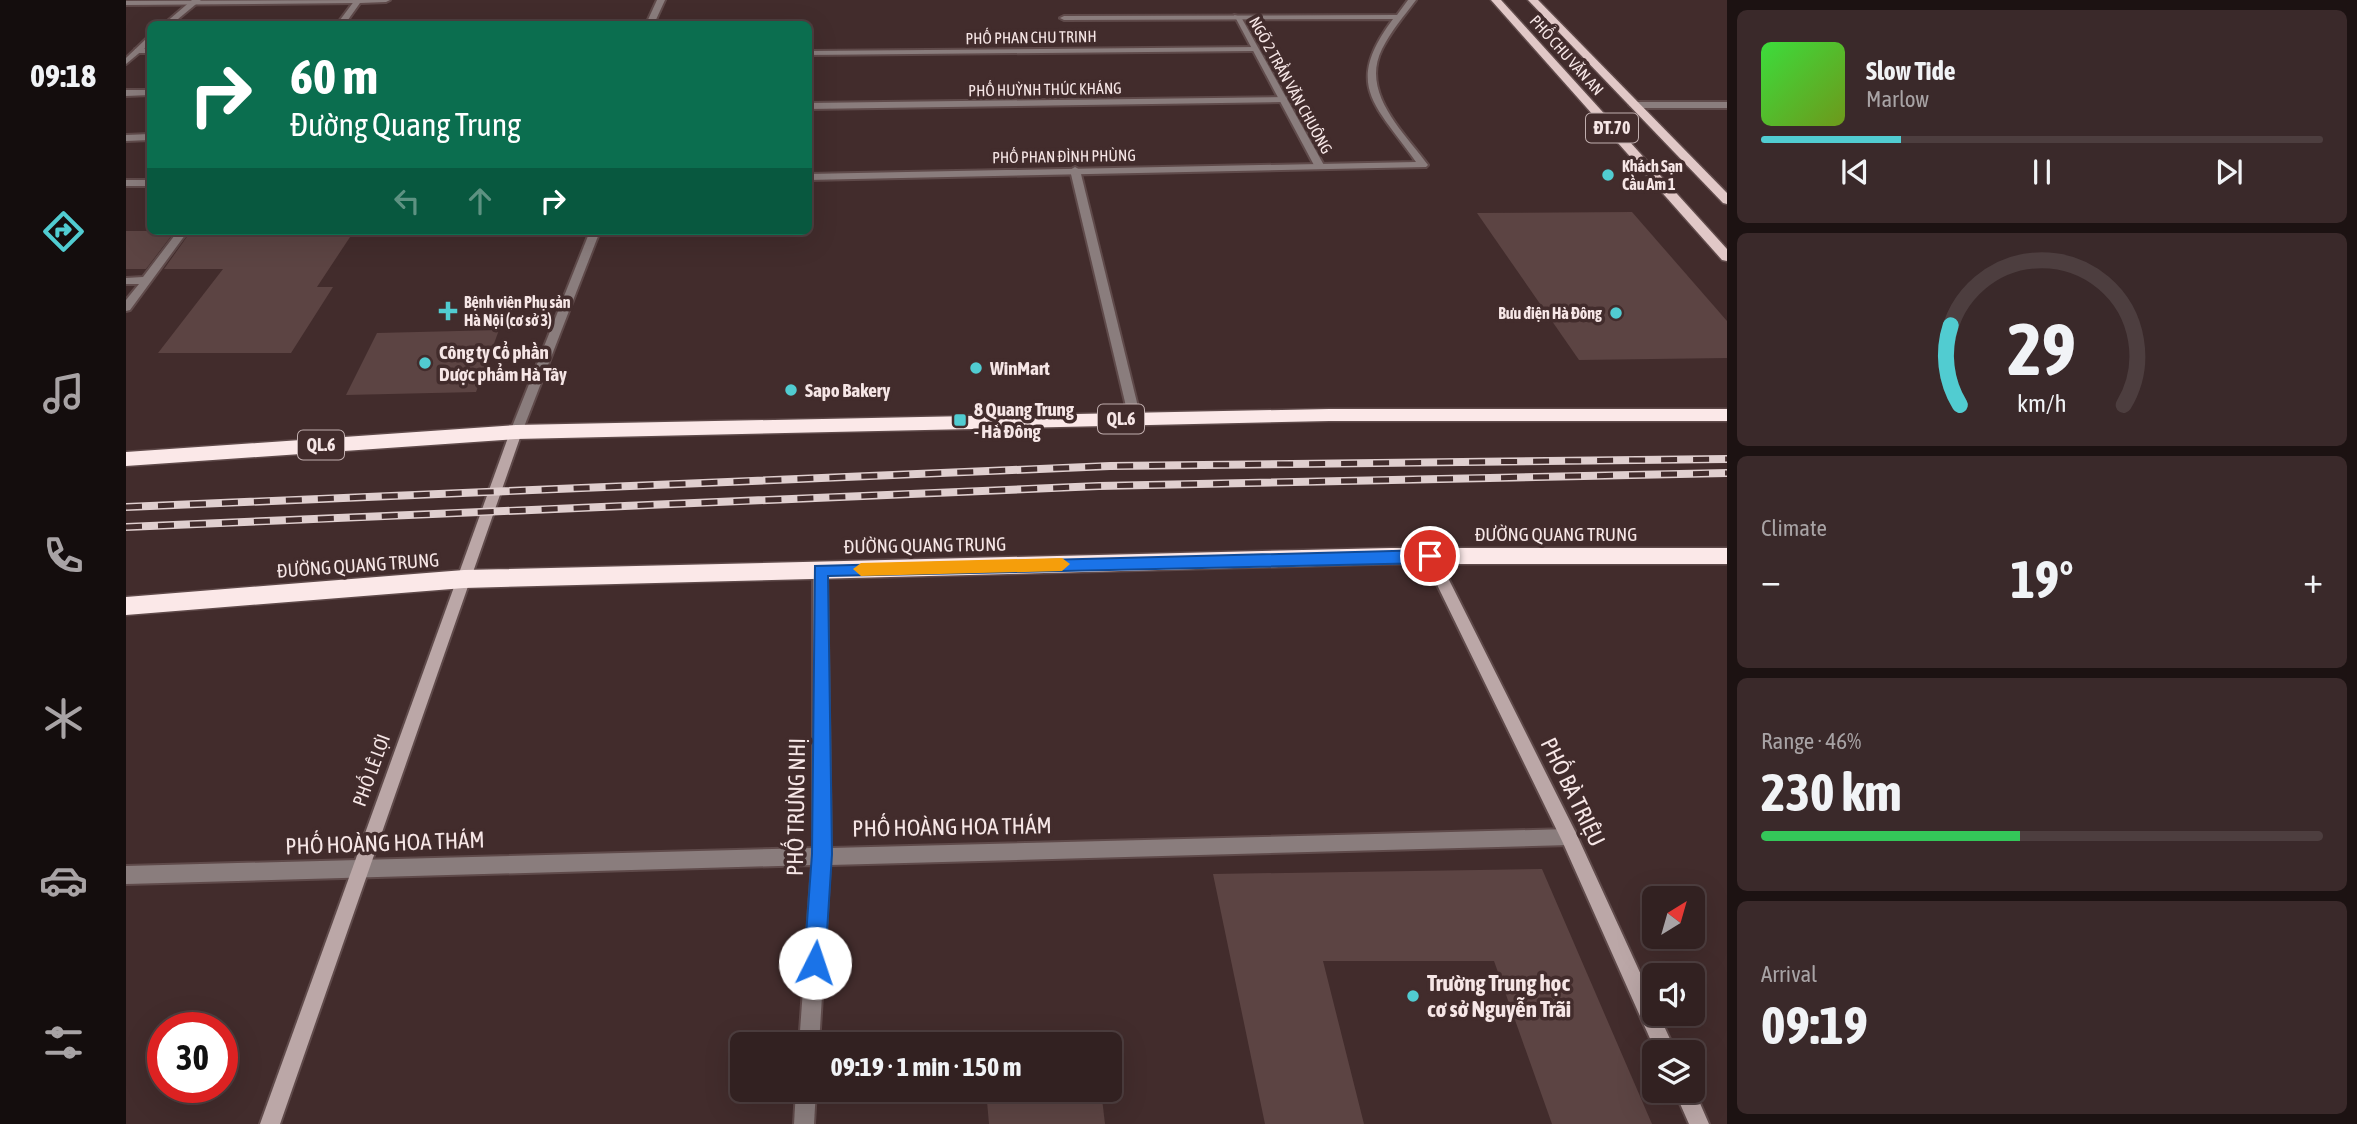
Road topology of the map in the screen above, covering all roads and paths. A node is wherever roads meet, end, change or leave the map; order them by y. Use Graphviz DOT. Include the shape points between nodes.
graph roads {
  1 [pos="386,0"];
  2 [pos="662,0"];
  3 [pos="1412,0"];
  4 [pos="1496,0"];
  5 [pos="1534,0"];
  6 [pos="195,1"];
  7 [pos="359,1"];
  8 [pos="126,3"];
  9 [pos="1237,17"];
  10 [pos="1400,17"];
  11 [pos="1064,18"];
  12 [pos="172,21"];
  13 [pos="343,21"];
  14 [pos="652,21"];
  15 [pos="147,43"];
  16 [pos="1254,49"];
  17 [pos="1540,50"];
  18 [pos="1553,50"];
  19 [pos="1566,50"];
  20 [pos="1580,50"];
  21 [pos="138,51"];
  22 [pos="147,51"];
  23 [pos="812,54"];
  24 [pos="126,62"];
  25 [pos="126,93"];
  26 [pos="147,93"];
  27 [pos="1283,99"];
  28 [pos="1633,105"];
  29 [pos="1727,105"];
  30 [pos="812,106"];
  31 [pos="147,137"];
  32 [pos="126,138"];
  33 [pos="1320,167"];
  34 [pos="1075,170"];
  35 [pos="812,177"];
  36 [pos="126,183"];
  37 [pos="147,183"];
  38 [pos="1727,200"];
  39 [pos="180,235"];
  40 [pos="593,235"];
  41 [pos="1727,257"];
  42 [pos="147,280"];
  43 [pos="126,281"];
  44 [pos="126,308"];
  45 [pos="1727,415"];
  46 [pos="1135,419"];
  47 [pos="516,432"];
  48 [pos="126,459"];
  49 [pos="1430,556"];
  50 [pos="1727,556"];
  51 [pos="820,570"];
  52 [pos="464,579"];
  53 [pos="126,606"];
  54 [pos="1569,837"];
  55 [pos="822,854"];
  56 [pos="360,868"];
  57 [pos="126,875"];
  58 [pos="810,1032"];
  59 [pos="1662,1040"];
  60 [pos="806,1102"];
  61 [pos="1690,1103"];
  62 [pos="270,1124"];
  63 [pos="804,1124"];
  64 [pos="1699,1124"];
  1 -- 7 [label="street"];
  2 -- 14 [label="street"];
  3 -- 10 [label="street"];
  4 -- 17 [label="main road, PHỐ CHU VĂN AN / ĐT.70"];
  5 -- 20 [label="main road, PHỐ CHU VĂN AN / ĐT.70"];
  6 -- 7 [label="street"];
  6 -- 8 [label="street"];
  6 -- 12 [label="street"];
  7 -- 13 [label="street"];
  9 -- 10 [label="street"];
  9 -- 11 [label="street"];
  9 -- 16 [label="street, NGÕ 2 TRẦN VĂN CHUÔNG"];
  10 -- 33 [label="street, PHỐ PHAN ĐÌNH PHÙNG" via="1376,52 1370,81 1423,165"];
  15 -- 21 [label="street"];
  16 -- 23 [label="street, PHỐ PHAN CHU TRINH"];
  16 -- 27 [label="street, NGÕ 2 TRẦN VĂN CHUÔNG"];
  17 -- 18 [label="main road"];
  17 -- 41 [label="main road, PHỐ CHU VĂN AN / ĐT.70"];
  19 -- 20 [label="main road"];
  20 -- 28 [label="main road, PHỐ CHU VĂN AN / ĐT.70"];
  21 -- 22 [label="street"];
  21 -- 24 [label="street"];
  25 -- 26 [label="street"];
  27 -- 30 [label="street, PHỐ HUỲNH THÚC KHÁNG"];
  27 -- 33 [label="street, NGÕ 2 TRẦN VĂN CHUÔNG"];
  28 -- 29 [label="street"];
  28 -- 38 [label="main road, PHỐ CHU VĂN AN / ĐT.70"];
  31 -- 32 [label="street"];
  33 -- 34 [label="street, PHỐ PHAN ĐÌNH PHÙNG"];
  34 -- 35 [label="street, PHỐ PHAN ĐÌNH PHÙNG"];
  34 -- 46 [label="street"];
  36 -- 37 [label="street"];
  39 -- 42 [label="street"];
  40 -- 47 [label="street"];
  42 -- 43 [label="street"];
  42 -- 44 [label="street"];
  45 -- 46 [label="highway, QL.6"];
  46 -- 47 [label="highway, QL.6"];
  47 -- 48 [label="highway, QL.6"];
  47 -- 52 [label="street, PHỐ LÊ LỢI"];
  49 -- 50 [label="highway, ĐƯỜNG QUANG TRUNG"];
  49 -- 51 [label="highway, ĐƯỜNG QUANG TRUNG"];
  49 -- 54 [label="street, PHỐ BÀ TRIỆU"];
  51 -- 52 [label="highway, ĐƯỜNG QUANG TRUNG"];
  51 -- 55 [label="street, PHỐ TRƯNG NHỊ"];
  52 -- 53 [label="highway, ĐƯỜNG QUANG TRUNG"];
  52 -- 56 [label="street, PHỐ LÊ LỢI"];
  54 -- 55 [label="street, PHỐ HOÀNG HOA THÁM"];
  54 -- 59 [label="street, PHỐ BÀ TRIỆU"];
  55 -- 56 [label="street, PHỐ HOÀNG HOA THÁM"];
  55 -- 58 [label="street, PHỐ TRƯNG NHỊ"];
  56 -- 57 [label="street, PHỐ HOÀNG HOA THÁM"];
  56 -- 62 [label="street, PHỐ LÊ LỢI"];
  60 -- 63 [label="street"];
  61 -- 64 [label="street"];
}
